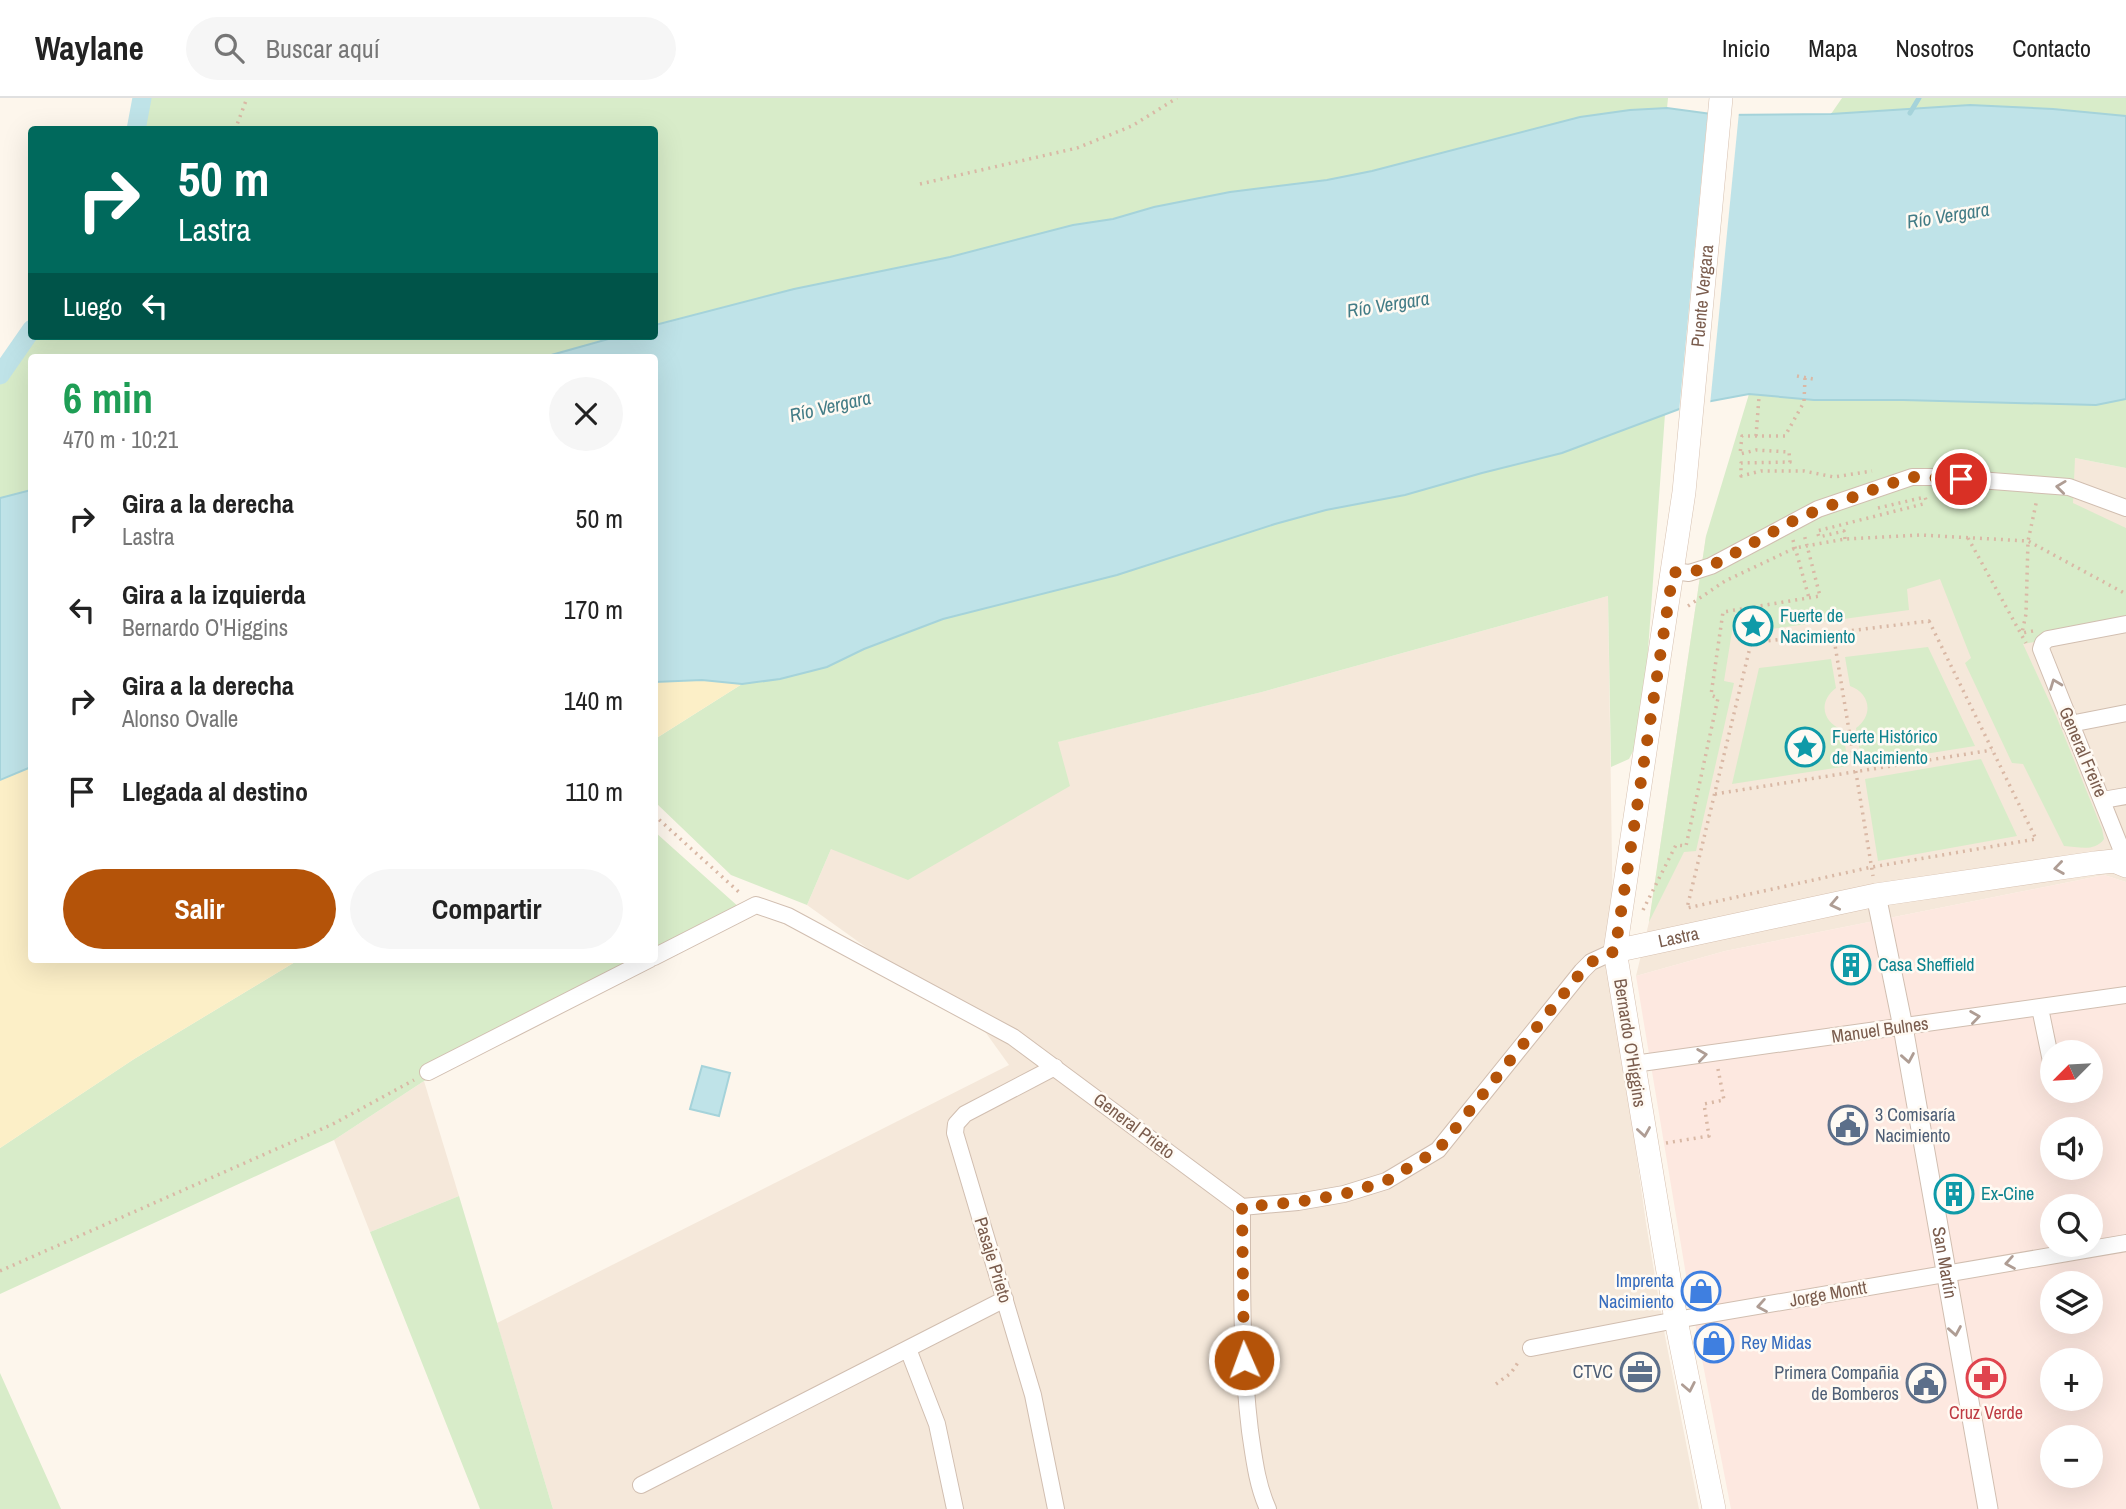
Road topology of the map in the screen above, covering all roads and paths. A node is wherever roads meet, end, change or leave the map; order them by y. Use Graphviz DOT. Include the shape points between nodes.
graph roads {
  1 [pos="247,98"];
  2 [pos="1177,98"];
  3 [pos="1721,98"];
  4 [pos="236,126"];
  5 [pos="920,184"];
  6 [pos="1797,376"];
  7 [pos="1805,377"];
  8 [pos="1813,379"];
  9 [pos="1759,397"];
  10 [pos="1756,436"];
  11 [pos="2040,485"];
  12 [pos="1880,487"];
  13 [pos="1684,492"];
  14 [pos="1927,503"];
  15 [pos="2126,508"];
  16 [pos="1845,539"];
  17 [pos="2028,541"];
  18 [pos="1807,547"];
  19 [pos="1796,548"];
  20 [pos="1673,572"];
  21 [pos="2126,594"];
  22 [pos="1809,598"];
  23 [pos="1666,621"];
  24 [pos="2126,624"];
  25 [pos="1833,633"];
  26 [pos="2022,633"];
  27 [pos="2126,713"];
  28 [pos="2070,724"];
  29 [pos="1992,750"];
  30 [pos="1856,772"];
  31 [pos="1715,794"];
  32 [pos="2126,796"];
  33 [pos="2103,800"];
  34 [pos="658,819"];
  35 [pos="2126,861"];
  36 [pos="2126,866"];
  37 [pos="1872,867"];
  38 [pos="1876,895"];
  39 [pos="756,905"];
  40 [pos="1641,915"];
  41 [pos="1615,951"];
  42 [pos="658,955"];
  43 [pos="642,963"];
  44 [pos="2126,995"];
  45 [pos="2040,1008"];
  46 [pos="1903,1027"];
  47 [pos="2047,1040"];
  48 [pos="1716,1053"];
  49 [pos="1634,1064"];
  50 [pos="1055,1067"];
  51 [pos="428,1072"];
  52 [pos="1646,1147"];
  53 [pos="1242,1207"];
  54 [pos="2126,1243"];
  55 [pos="0,1271"];
  56 [pos="1946,1274"];
  57 [pos="1005,1299"];
  58 [pos="1676,1320"];
  59 [pos="1531,1348"];
  60 [pos="908,1349"];
  61 [pos="1518,1362"];
  62 [pos="1496,1384"];
  63 [pos="641,1485"];
  64 [pos="955,1509"];
  65 [pos="1056,1509"];
  66 [pos="1268,1509"];
  67 [pos="1714,1509"];
  68 [pos="1988,1509"];
  1 -- 4 [label="path"];
  2 -- 5 [label="path" via="1132,126 1086,145"];
  3 -- 13 [label="main road, Puente Vergara"];
  6 -- 7 [label="path"];
  7 -- 8 [label="path"];
  7 -- 10 [label="path" via="1804,402 1785,436"];
  9 -- 10 [label="path"];
  10 -- 12 [label="path" via="1741,436 1740,454 1789,452 1790,462 1741,463 1741,476 1804,471 1834,477 1878,470"];
  11 -- 12 [label="street" via="1912,477"];
  15 -- 11 [label="street, one-way" via="2070,487"];
  11 -- 17 [label="path"];
  12 -- 20 [label="street" via="1800,517 1711,566"];
  13 -- 20 [label="main road, Bernardo O'Higgins"];
  14 -- 16 [label="path" via="1817,531 1819,537 1844,531"];
  16 -- 17 [label="path" via="1920,535"];
  16 -- 18 [label="path"];
  17 -- 21 [label="path"];
  17 -- 26 [label="path"];
  18 -- 19 [label="path"];
  18 -- 22 [label="path" via="1820,596"];
  19 -- 22 [label="path"];
  19 -- 23 [label="path" via="1725,581"];
  20 -- 23 [label="main road, Bernardo O'Higgins"];
  22 -- 40 [label="path" via="1723,612 1711,695 1718,698 1686,846 1676,845"];
  23 -- 41 [label="main road, Bernardo O'Higgins"];
  28 -- 24 [label="street, General Freire, one-way" via="2041,649 2043,643"];
  25 -- 29 [label="path" via="1929,621"];
  25 -- 30 [label="path"];
  25 -- 31 [label="path" via="1751,643"];
  27 -- 28 [label="street"];
  28 -- 33 [label="street, General Freire"];
  29 -- 30 [label="path"];
  29 -- 37 [label="path" via="2036,839"];
  30 -- 31 [label="path"];
  30 -- 37 [label="path"];
  31 -- 37 [label="path" via="1687,908"];
  32 -- 33 [label="street"];
  33 -- 35 [label="street, General Freire"];
  34 -- 39 [label="path"];
  36 -- 38 [label="main road, Lastra, one-way" via="2114,861 2095,863"];
  37 -- 38 [label="path"];
  38 -- 41 [label="main road, Lastra, one-way"];
  38 -- 46 [label="street, San Martín"];
  39 -- 42 [label="street"];
  39 -- 50 [label="street, General Prieto" via="813,928 1013,1037"];
  41 -- 49 [label="main road, Bernardo O'Higgins"];
  41 -- 53 [label="street, Lastra" via="1582,971 1438,1150 1386,1181 1344,1194"];
  43 -- 51 [label="street"];
  44 -- 45 [label="street, Manuel Bulnes"];
  46 -- 45 [label="street, Manuel Bulnes, one-way"];
  45 -- 47 [label="street"];
  46 -- 48 [label="street, Manuel Bulnes"];
  46 -- 56 [label="street, San Martín, one-way"];
  49 -- 48 [label="street, Manuel Bulnes, one-way"];
  48 -- 52 [label="path" via="1724,1100 1704,1104 1709,1136"];
  49 -- 52 [label="main road, Bernardo O'Higgins, one-way"];
  50 -- 53 [label="street, General Prieto"];
  50 -- 57 [label="street, Pasaje Prieto" via="965,1114 955,1128"];
  51 -- 55 [label="path" via="333,1124"];
  52 -- 58 [label="main road, Bernardo O'Higgins"];
  53 -- 66 [label="street" via="1248,1411 1257,1475"];
  54 -- 56 [label="street, Jorge Montt, one-way"];
  56 -- 58 [label="street, Jorge Montt, one-way"];
  56 -- 68 [label="street, San Martín, one-way"];
  57 -- 60 [label="street"];
  57 -- 65 [label="street, Pasaje Prieto" via="1033,1395"];
  58 -- 59 [label="street, Jorge Montt"];
  58 -- 67 [label="main road, Bernardo O'Higgins, one-way"];
  60 -- 63 [label="street"];
  60 -- 64 [label="street" via="937,1424"];
  61 -- 62 [label="path"];
}
